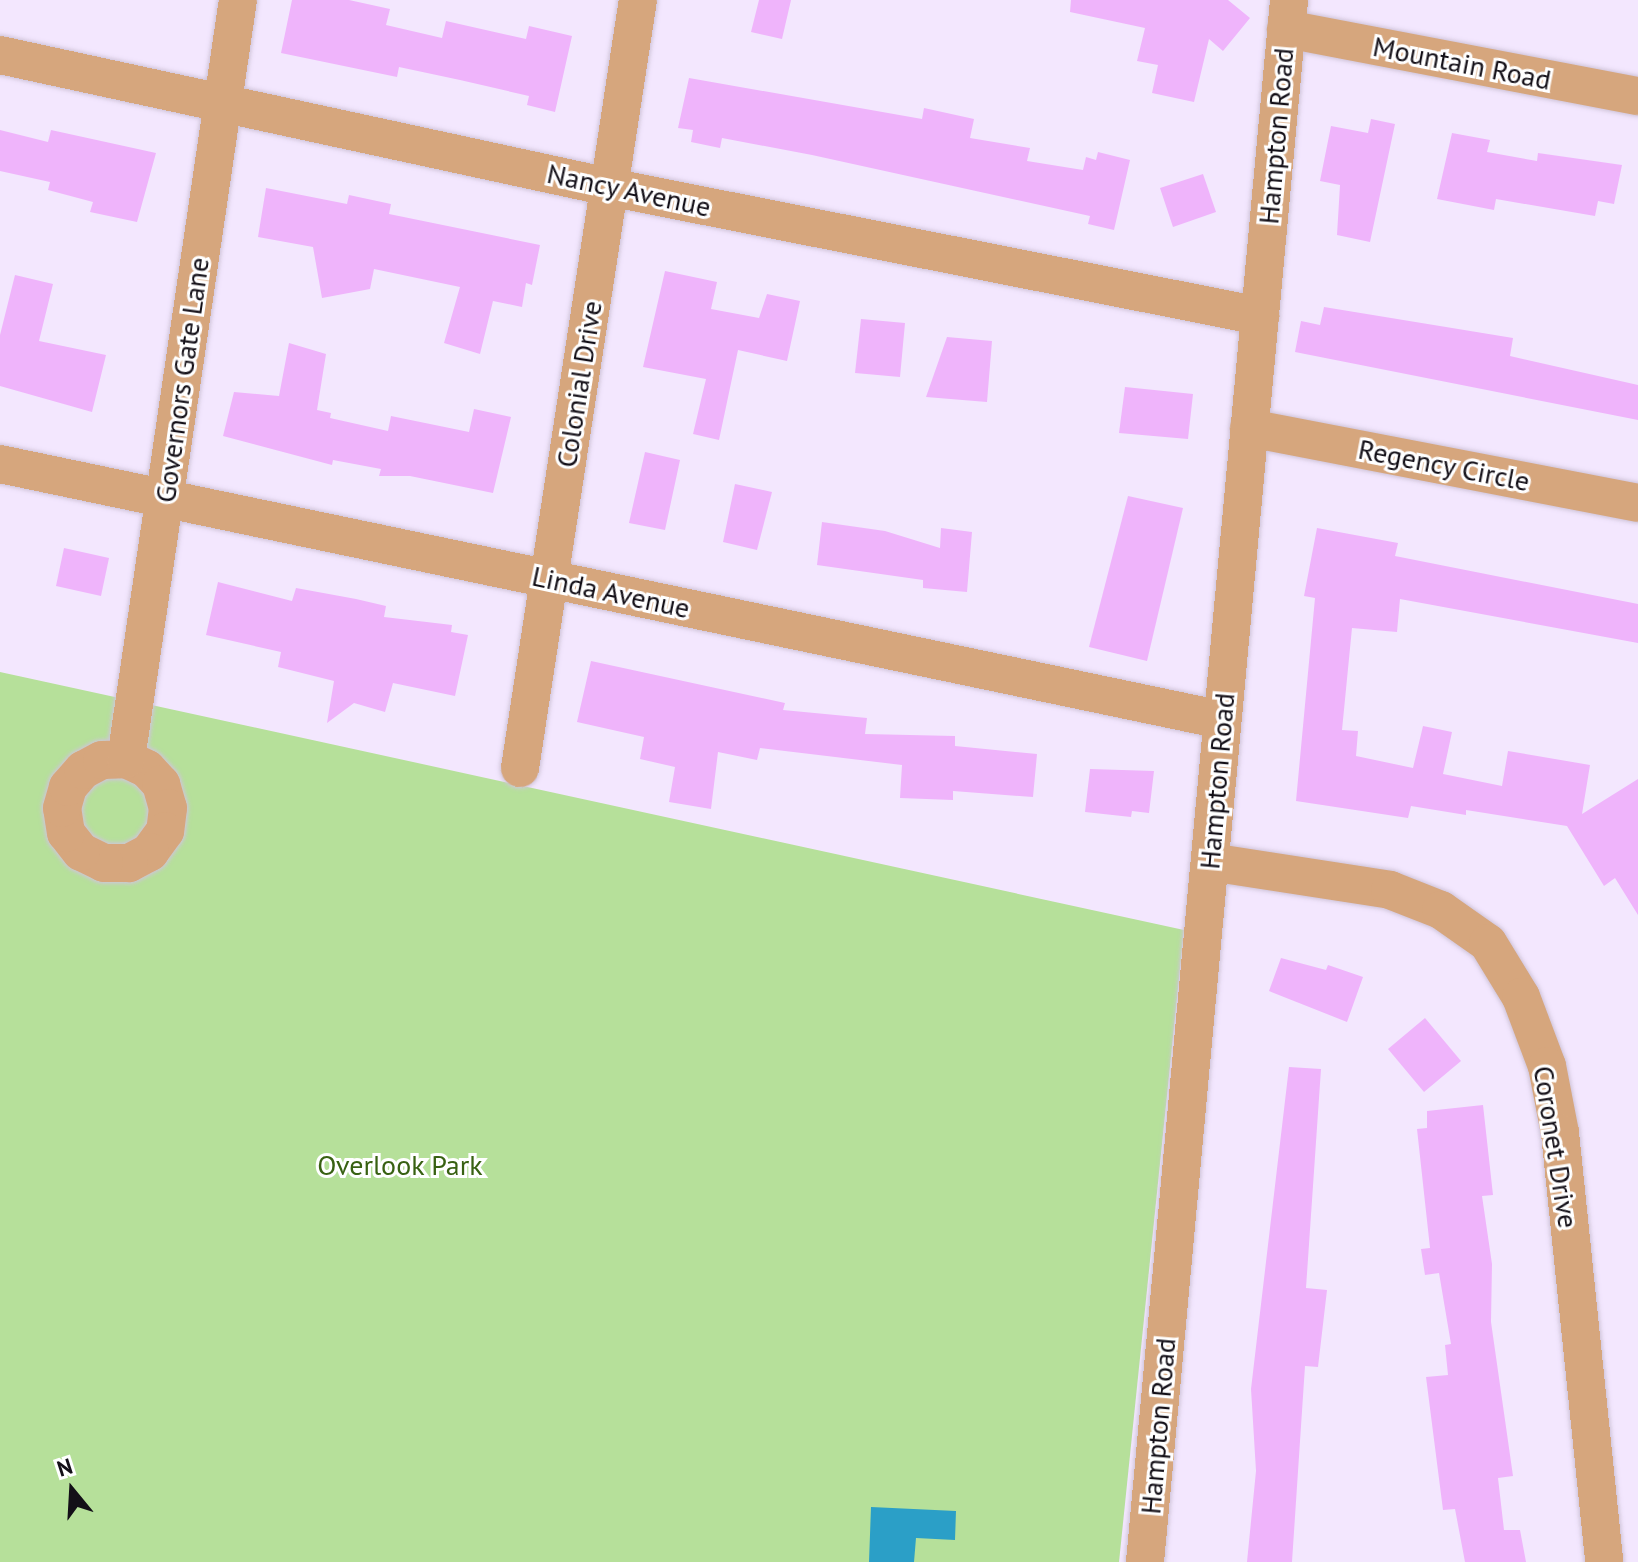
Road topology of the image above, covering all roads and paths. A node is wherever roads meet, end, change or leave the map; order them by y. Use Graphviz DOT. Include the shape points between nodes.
graph roads {
  1 [pos="238,0"];
  2 [pos="638,0"];
  3 [pos="1287,15"];
  4 [pos="0,55"];
  5 [pos="1638,96"];
  6 [pos="223,103"];
  7 [pos="609,187"];
  8 [pos="1260,316"];
  9 [pos="1249,428"];
  10 [pos="0,464"];
  11 [pos="164,501"];
  12 [pos="1638,503"];
  13 [pos="549,579"];
  14 [pos="1222,720"];
  15 [pos="126,759"];
  16 [pos="520,768"];
  17 [pos="1210,862"];
  18 [pos="1145,1562"];
  19 [pos="1604,1562"];
  1 -- 6 [label="street, Governors Gate Lane"];
  2 -- 7 [label="street, Colonial Drive"];
  3 -- 5 [label="street, Mountain Road"];
  3 -- 8 [label="street, Hampton Road"];
  4 -- 6 [label="street, Nancy Avenue"];
  6 -- 7 [label="street, Nancy Avenue"];
  6 -- 11 [label="street, Governors Gate Lane"];
  7 -- 8 [label="street, Nancy Avenue"];
  7 -- 13 [label="street, Colonial Drive"];
  8 -- 9 [label="street, Hampton Road"];
  9 -- 12 [label="street, Regency Circle"];
  9 -- 14 [label="street, Hampton Road"];
  10 -- 11 [label="street, Linda Avenue"];
  11 -- 13 [label="street, Linda Avenue"];
  11 -- 15 [label="street, Governors Gate Lane"];
  13 -- 14 [label="street, Linda Avenue"];
  13 -- 16 [label="street, Colonial Drive"];
  14 -- 17 [label="street, Hampton Road"];
  17 -- 18 [label="street, Hampton Road"];
  17 -- 19 [label="street, Coronet Drive" via="1390,890 1441,910 1488,943 1521,997 1547,1066 1560,1133"];
}
